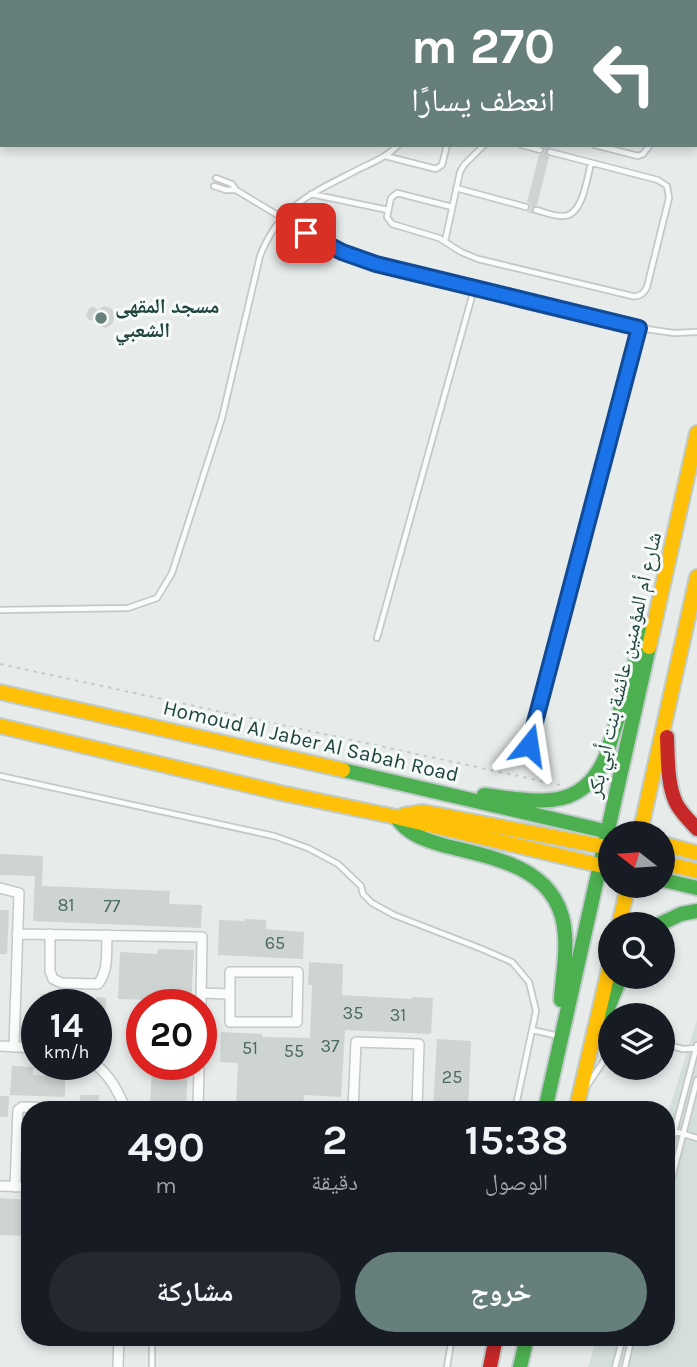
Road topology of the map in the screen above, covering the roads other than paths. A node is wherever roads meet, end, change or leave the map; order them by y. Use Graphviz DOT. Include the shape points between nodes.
graph roads {
  1 [pos="396,147"];
  2 [pos="446,147"];
  3 [pos="482,147"];
  4 [pos="529,147"];
  5 [pos="603,147"];
  6 [pos="648,147"];
  7 [pos="540,150"];
  8 [pos="550,152"];
  9 [pos="385,156"];
  10 [pos="591,163"];
  11 [pos="216,178"];
  12 [pos="214,186"];
  13 [pos="456,188"];
  14 [pos="236,190"];
  15 [pos="310,194"];
  16 [pos="452,207"];
  17 [pos="526,207"];
  18 [pos="536,210"];
  19 [pos="388,211"];
  20 [pos="282,217"];
  21 [pos="445,241"];
  22 [pos="474,289"];
  23 [pos="639,328"];
  24 [pos="697,332"];
  25 [pos="697,433"];
  26 [pos="697,577"];
  27 [pos="665,581"];
  28 [pos="0,610"];
  29 [pos="377,638"];
  30 [pos="0,692"];
  31 [pos="666,719"];
  32 [pos="0,726"];
  33 [pos="529,745"];
  34 [pos="0,775"];
  35 [pos="424,788"];
  36 [pos="396,817"];
  37 [pos="612,821"];
  38 [pos="643,821"];
  39 [pos="598,829"];
  40 [pos="697,829"];
  41 [pos="676,847"];
  42 [pos="697,853"];
  43 [pos="598,856"];
  44 [pos="676,866"];
  45 [pos="697,871"];
  46 [pos="676,883"];
  47 [pos="0,887"];
  48 [pos="697,888"];
  49 [pos="598,892"];
  50 [pos="697,911"];
  51 [pos="675,917"];
  52 [pos="18,934"];
  53 [pos="50,934"];
  54 [pos="107,936"];
  55 [pos="201,989"];
  56 [pos="604,989"];
  57 [pos="616,989"];
  58 [pos="217,994"];
  59 [pos="230,994"];
  60 [pos="532,1030"];
  61 [pos="560,1037"];
  62 [pos="0,1046"];
  63 [pos="14,1047"];
  64 [pos="21,1047"];
  65 [pos="675,1047"];
  66 [pos="697,1047"];
  67 [pos="591,1049"];
  68 [pos="683,1049"];
  69 [pos="693,1059"];
  70 [pos="598,1071"];
  71 [pos="111,1080"];
  72 [pos="199,1080"];
  73 [pos="697,1080"];
  74 [pos="123,1101"];
  75 [pos="198,1101"];
  76 [pos="353,1101"];
  77 [pos="417,1101"];
  78 [pos="517,1101"];
  79 [pos="547,1101"];
  80 [pos="578,1101"];
  81 [pos="580,1101"];
  82 [pos="21,1108"];
  83 [pos="675,1127"];
  84 [pos="675,1131"];
  85 [pos="682,1134"];
  86 [pos="697,1138"];
  87 [pos="675,1163"];
  88 [pos="0,1186"];
  89 [pos="15,1187"];
  90 [pos="21,1187"];
  91 [pos="119,1346"];
  92 [pos="152,1346"];
  93 [pos="450,1346"];
  94 [pos="494,1346"];
  95 [pos="525,1346"];
  96 [pos="620,1346"];
  97 [pos="630,1346"];
  98 [pos="118,1367"];
  99 [pos="152,1367"];
  100 [pos="447,1367"];
  101 [pos="490,1367"];
  102 [pos="520,1367"];
  103 [pos="615,1367"];
  104 [pos="625,1367"];
  1 -- 9 [label="lane"];
  2 -- 9 [label="lane" via="442,165 436,169"];
  3 -- 13 [label="lane" via="462,168"];
  4 -- 7 [label="lane"];
  5 -- 6 [label="lane" via="638,156"];
  8 -- 10 [label="lane"];
  9 -- 15 [label="lane"];
  10 -- 18 [label="lane" via="576,211 563,216"];
  10 -- 21 [label="lane" via="658,180 669,190 647,287 639,295 478,259"];
  11 -- 14 [label="lane"];
  12 -- 14 [label="lane"];
  13 -- 16 [label="lane"];
  13 -- 17 [label="lane"];
  14 -- 20 [label="lane"];
  15 -- 19 [label="lane"];
  15 -- 20 [label="lane"];
  16 -- 19 [label="lane" via="397,192"];
  16 -- 21 [label="lane"];
  19 -- 21 [label="lane" via="390,223"];
  20 -- 22 [label="lane" via="358,258"];
  20 -- 28 [label="lane" via="260,256 222,418 172,573 157,598 128,608"];
  22 -- 23 [label="lane"];
  22 -- 29 [label="lane"];
  23 -- 24 [label="lane"];
  23 -- 33 [label="lane"];
  25 -- 27 [label="main road, شارع أم المؤمنين عائشة بنت أبي بكر"];
  26 -- 31 [label="main road"];
  27 -- 35 [label="main road" via="606,756 589,785 547,802"];
  27 -- 37 [label="main road, شارع أم المؤمنين عائشة بنت أبي بكر"];
  30 -- 35 [label="main road, Homoud Al Jaber Al Sabah Road"];
  31 -- 38 [label="main road"];
  31 -- 40 [label="main road" via="676,801"];
  32 -- 36 [label="main road"];
  34 -- 60 [label="lane" via="274,836 308,848 338,864 372,904 512,962 529,982 536,1011"];
  35 -- 39 [label="main road, Homoud Al Jaber Al Sabah Road"];
  36 -- 43 [label="main road" via="423,812"];
  36 -- 61 [label="main road" via="403,828 422,839 520,866 553,892 565,928"];
  41 -- 42 [label="main road"];
  44 -- 45 [label="main road"];
  46 -- 48 [label="main road"];
  47 -- 52 [label="street" via="19,893"];
  49 -- 61 [label="main road, شارع أم المؤمنين عائشة بنت أبي بكر"];
  50 -- 51 [label="main road"];
  52 -- 53 [label="street"];
  52 -- 63 [label="street"];
  53 -- 54 [label="street"];
  53 -- 54 [label="street" via="50,971 53,979 62,983 98,984 106,968"];
  54 -- 55 [label="street" via="202,937"];
  56 -- 67 [label="main road"];
  57 -- 67 [label="main road"];
  58 -- 59 [label="street"];
  59 -- 59 [label="street" via="230,1022 297,1022 298,972 230,972"];
  60 -- 61 [label="lane"];
  60 -- 78 [label="lane"];
  61 -- 79 [label="main road, شارع أم المؤمنين عائشة بنت أبي بكر"];
  62 -- 63 [label="street"];
  63 -- 64 [label="street"];
  65 -- 68 [label="lane"];
  66 -- 68 [label="lane"];
  66 -- 69 [label="lane"];
  67 -- 80 [label="main road"];
  68 -- 69 [label="lane"];
  69 -- 83 [label="lane"];
  70 -- 81 [label="lane"];
  71 -- 74 [label="street"];
  72 -- 75 [label="street"];
  73 -- 85 [label="lane"];
  76 -- 77 [label="street" via="356,1042 419,1044"];
  82 -- 89 [label="street"];
  84 -- 85 [label="lane"];
  85 -- 86 [label="lane"];
  85 -- 87 [label="lane"];
  88 -- 89 [label="street"];
  89 -- 90 [label="street"];
  91 -- 98 [label="street"];
  92 -- 99 [label="lane"];
  93 -- 100 [label="lane"];
  94 -- 101 [label="main road"];
  95 -- 102 [label="main road"];
  96 -- 103 [label="lane"];
  97 -- 104 [label="lane"];
}
